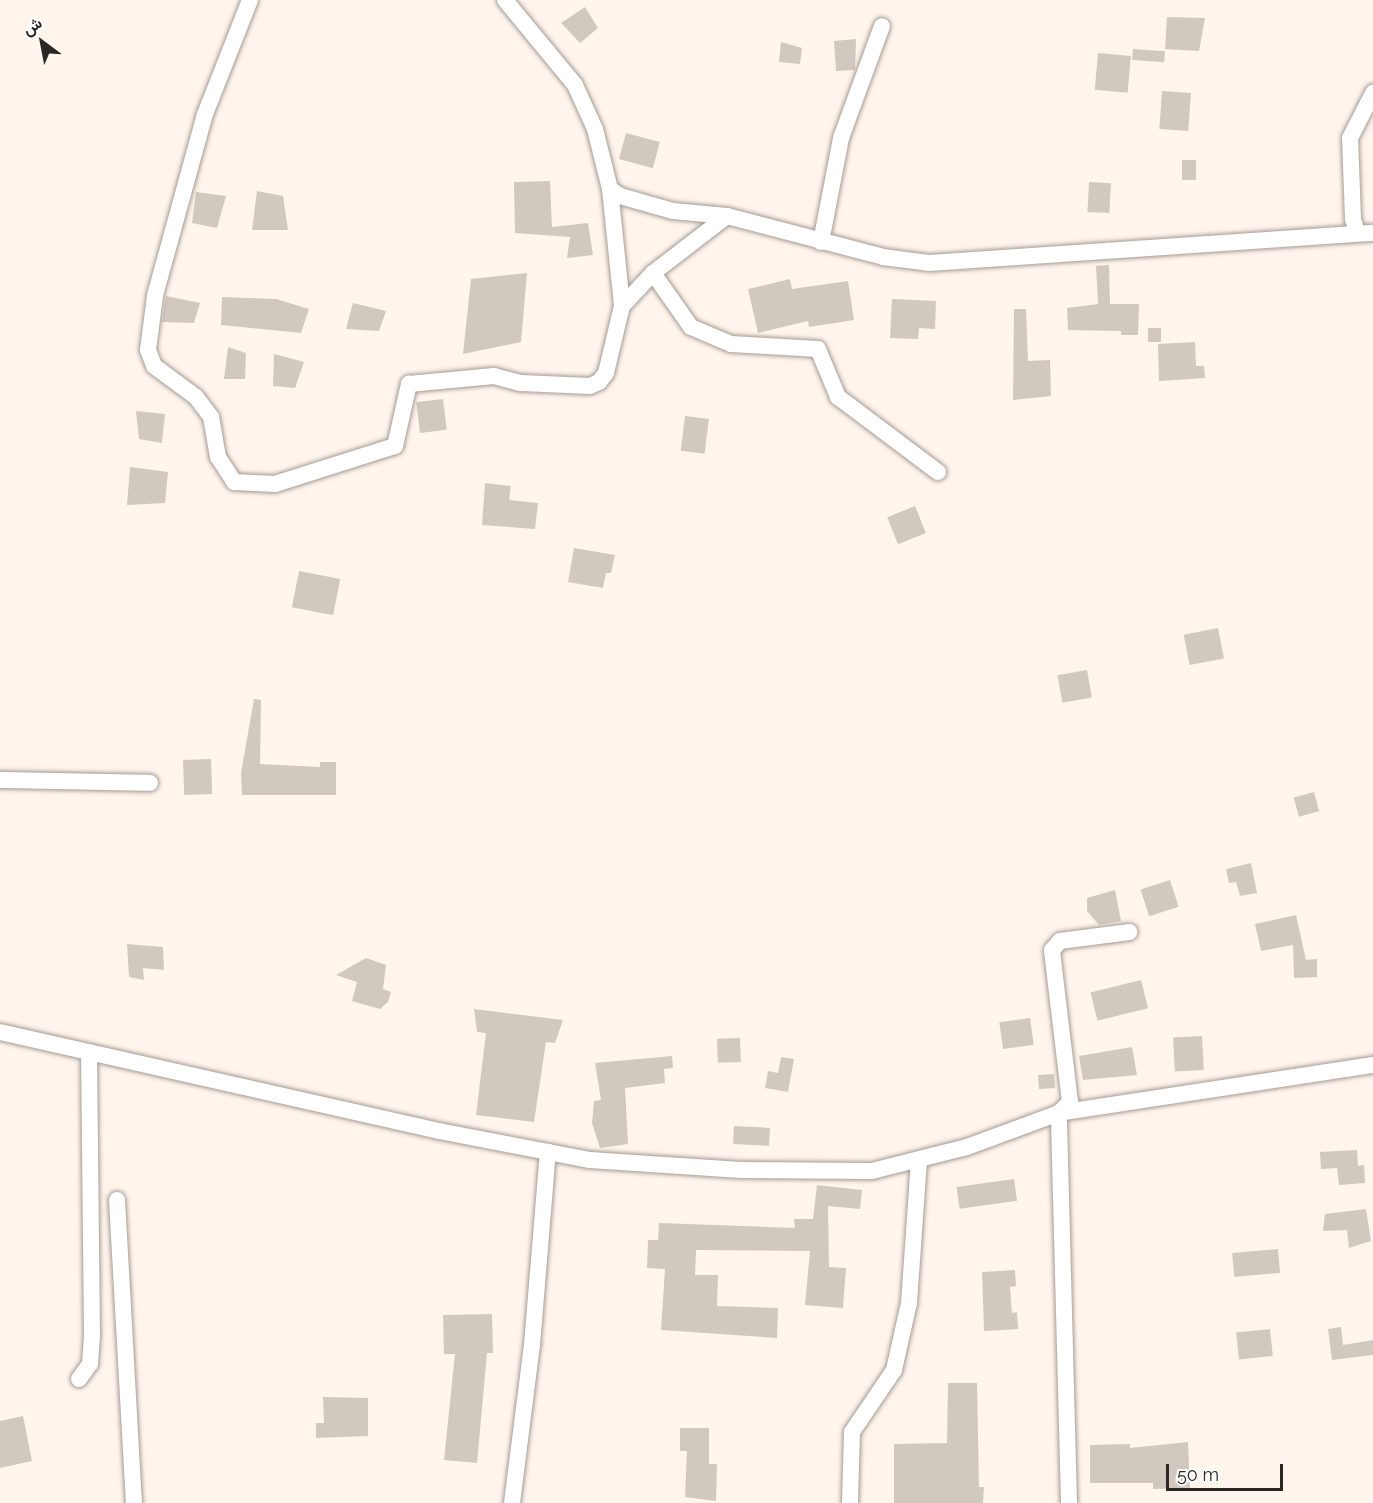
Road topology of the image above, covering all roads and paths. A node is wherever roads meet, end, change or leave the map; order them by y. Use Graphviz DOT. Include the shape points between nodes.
graph roads {
  1 [pos="250,0"];
  2 [pos="505,0"];
  3 [pos="882,26"];
  4 [pos="1373,93"];
  5 [pos="610,189"];
  6 [pos="727,216"];
  7 [pos="1365,233"];
  8 [pos="821,242"];
  9 [pos="653,273"];
  10 [pos="622,306"];
  11 [pos="938,472"];
  12 [pos="0,780"];
  13 [pos="150,783"];
  14 [pos="1129,932"];
  15 [pos="0,1032"];
  16 [pos="89,1052"];
  17 [pos="1373,1065"];
  18 [pos="1059,1113"];
  19 [pos="548,1152"];
  20 [pos="918,1161"];
  21 [pos="117,1200"];
  22 [pos="79,1379"];
  23 [pos="134,1503"];
  24 [pos="512,1503"];
  25 [pos="850,1503"];
  26 [pos="1069,1503"];
  1 -- 10 [label="street" via="205,114 155,296 148,350 154,366 196,397 211,417 218,457 234,482 274,484 395,446 409,384 494,376 521,383 590,386 599,382 606,373"];
  2 -- 5 [label="street" via="575,85 595,129"];
  3 -- 8 [label="street" via="842,138"];
  4 -- 7 [label="street" via="1350,138 1353,219"];
  5 -- 6 [label="street" via="620,196 673,211"];
  5 -- 10 [label="street"];
  6 -- 8 [label="street"];
  6 -- 9 [label="street"];
  7 -- 8 [label="street" via="929,263"];
  9 -- 10 [label="street"];
  9 -- 11 [label="street" via="691,327 731,344 818,349 838,397"];
  12 -- 13 [label="street"];
  14 -- 18 [label="street" via="1060,941 1052,950 1070,1102"];
  15 -- 16 [label="street"];
  16 -- 19 [label="street"];
  16 -- 22 [label="street" via="92,1337 90,1364"];
  17 -- 18 [label="street"];
  18 -- 20 [label="street"];
  18 -- 26 [label="street"];
  19 -- 20 [label="street" via="590,1160 741,1170 872,1171"];
  19 -- 24 [label="street" via="532,1345"];
  20 -- 25 [label="street" via="909,1303 894,1370 852,1432"];
  21 -- 23 [label="street"];
}
